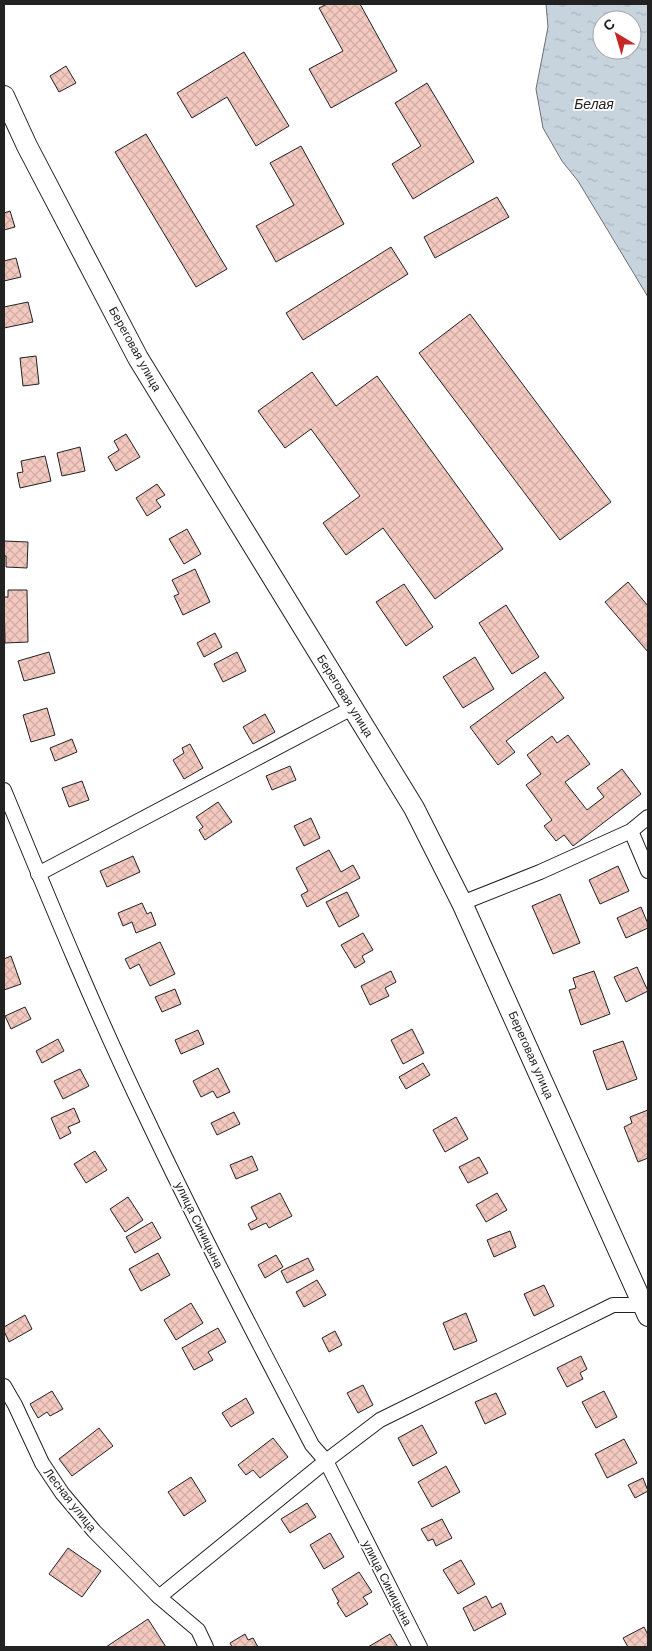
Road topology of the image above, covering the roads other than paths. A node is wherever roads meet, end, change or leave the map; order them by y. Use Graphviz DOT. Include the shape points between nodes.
graph roads {
  1 [pos="4,96"];
  2 [pos="352,708"];
  3 [pos="4,790"];
  4 [pos="648,817"];
  5 [pos="631,831"];
  6 [pos="648,871"];
  7 [pos="38,874"];
  8 [pos="462,903"];
  9 [pos="646,1307"];
  10 [pos="4,1386"];
  11 [pos="326,1461"];
  12 [pos="159,1597"];
  13 [pos="206,1647"];
  14 [pos="420,1647"];
  1 -- 2 [label="main road, Береговая улица" via="138,358"];
  2 -- 7 [label="street"];
  2 -- 8 [label="main road, Береговая улица" via="414,808"];
  3 -- 7 [label="street, улица Синицына"];
  4 -- 5 [label="street"];
  5 -- 6 [label="street"];
  5 -- 8 [label="street"];
  7 -- 11 [label="street, улица Синицына" via="140,1104 200,1229 312,1445"];
  8 -- 9 [label="main road, Береговая улица"];
  9 -- 11 [label="street" via="613,1305 380,1420"];
  10 -- 12 [label="street, Лесная улица" via="42,1463 62,1492 94,1531"];
  11 -- 12 [label="street"];
  11 -- 14 [label="street, улица Синицына"];
  12 -- 13 [label="street, Лесная улица" via="198,1630"];
}
